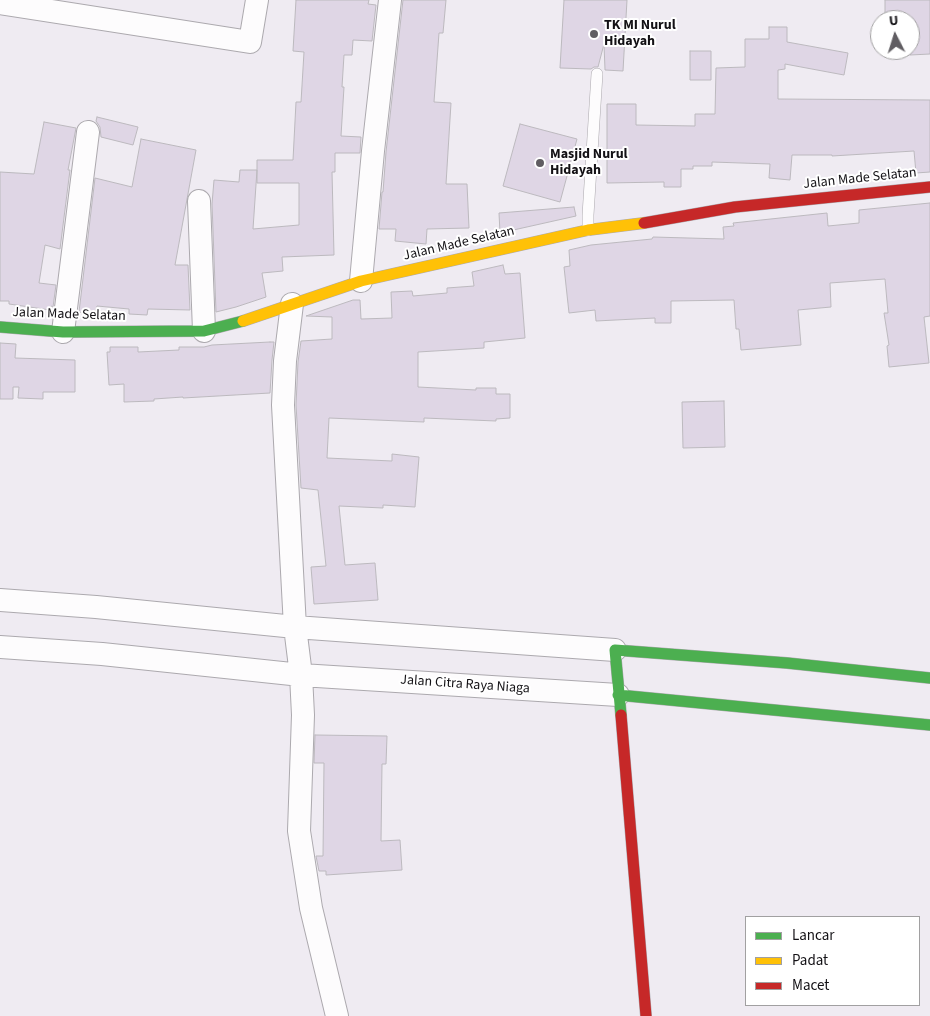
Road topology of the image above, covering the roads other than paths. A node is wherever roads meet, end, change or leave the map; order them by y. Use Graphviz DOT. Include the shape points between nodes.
graph roads {
  1 [pos="257,0"];
  2 [pos="390,0"];
  3 [pos="0,2"];
  4 [pos="597,74"];
  5 [pos="88,132"];
  6 [pos="930,187"];
  7 [pos="199,201"];
  8 [pos="588,230"];
  9 [pos="360,281"];
  10 [pos="292,304"];
  11 [pos="0,327"];
  12 [pos="204,331"];
  13 [pos="63,332"];
  14 [pos="0,600"];
  15 [pos="295,627"];
  16 [pos="0,647"];
  17 [pos="615,650"];
  18 [pos="301,675"];
  19 [pos="930,678"];
  20 [pos="618,695"];
  21 [pos="930,725"];
  22 [pos="337,1016"];
  23 [pos="646,1016"];
  1 -- 3 [label="street" via="250,42"];
  2 -- 9 [label="street"];
  4 -- 8 [label="lane"];
  5 -- 13 [label="street"];
  6 -- 8 [label="street, Jalan Made Selatan" via="735,207"];
  7 -- 12 [label="street"];
  8 -- 9 [label="street, Jalan Made Selatan"];
  9 -- 10 [label="street, Jalan Made Selatan"];
  10 -- 12 [label="street, Jalan Made Selatan"];
  10 -- 15 [label="street" via="283,405"];
  11 -- 13 [label="street, Jalan Made Selatan"];
  12 -- 13 [label="street, Jalan Made Selatan"];
  14 -- 15 [label="street"];
  15 -- 17 [label="street"];
  15 -- 18 [label="street"];
  16 -- 18 [label="street, Jalan Citra Raya Niaga"];
  17 -- 19 [label="street"];
  17 -- 20 [label="street"];
  18 -- 20 [label="street, Jalan Citra Raya Niaga"];
  18 -- 22 [label="street" via="303,715 299,831 311,908"];
  20 -- 21 [label="street, Jalan Citra Raya Niaga"];
  20 -- 23 [label="street"];
}
